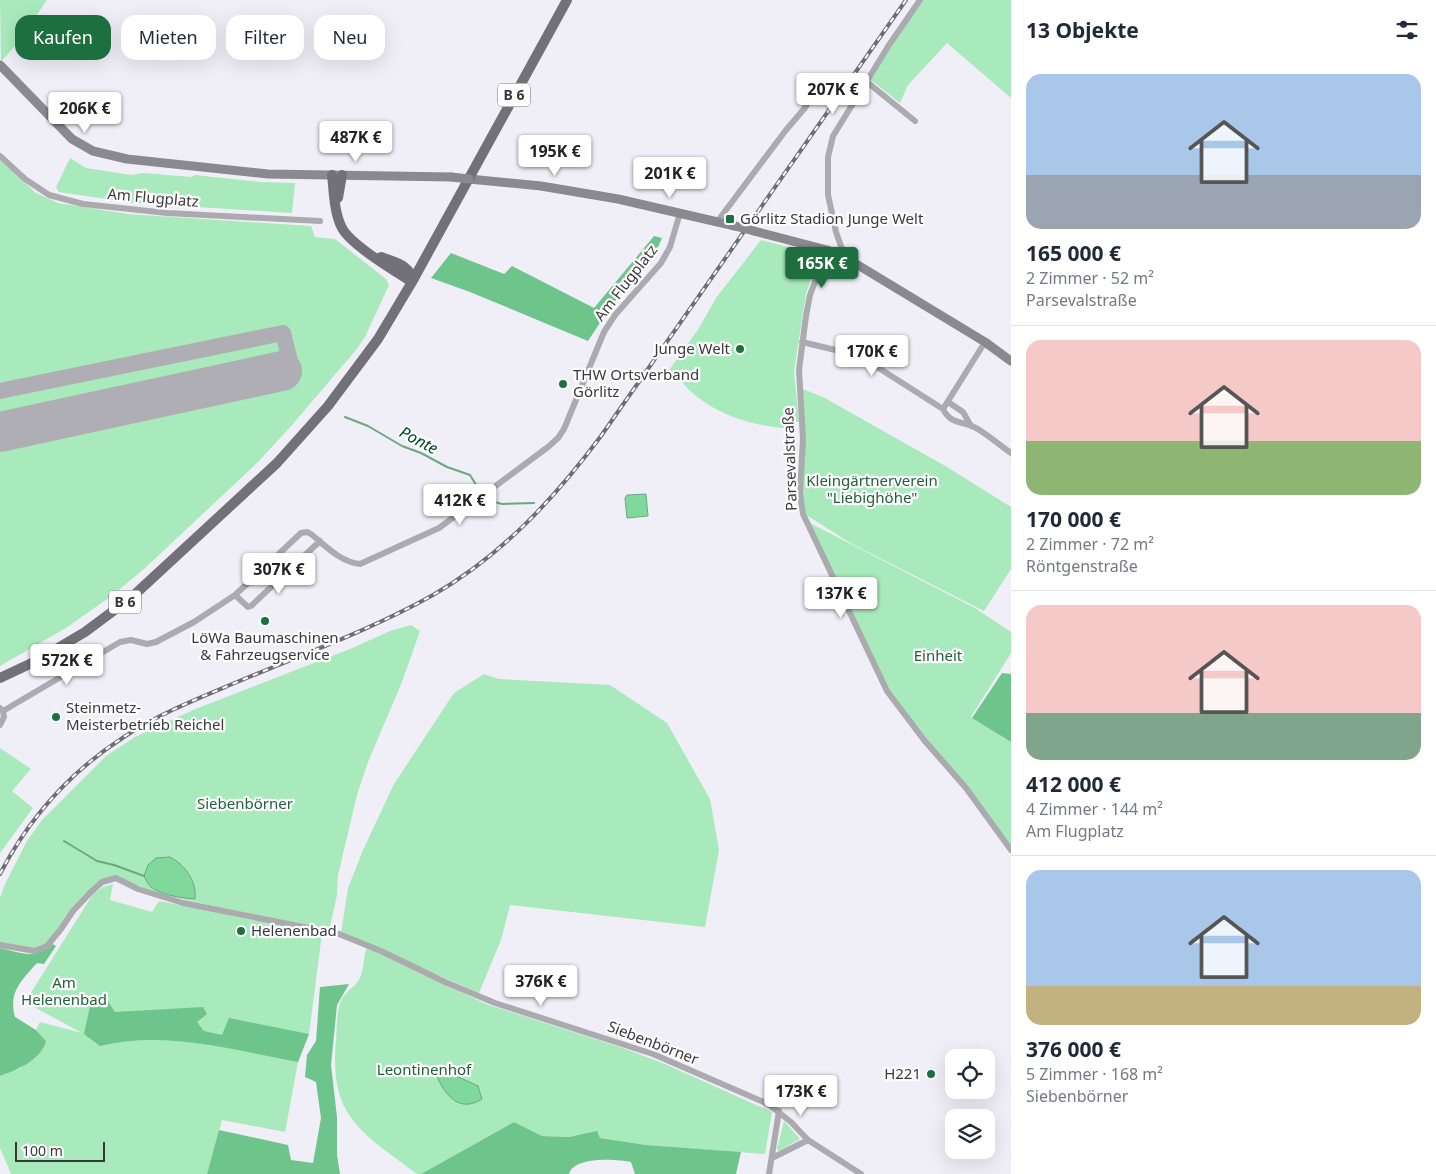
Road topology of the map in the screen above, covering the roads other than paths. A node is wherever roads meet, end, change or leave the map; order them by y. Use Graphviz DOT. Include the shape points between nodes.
graph roads {
  1 [pos="566,0"];
  2 [pos="920,0"];
  3 [pos="0,65"];
  4 [pos="867,82"];
  5 [pos="819,86"];
  6 [pos="915,121"];
  7 [pos="0,156"];
  8 [pos="337,175"];
  9 [pos="680,214"];
  10 [pos="320,221"];
  11 [pos="717,222"];
  12 [pos="366,250"];
  13 [pos="827,250"];
  14 [pos="426,256"];
  15 [pos="842,256"];
  16 [pos="398,263"];
  17 [pos="412,282"];
  18 [pos="802,342"];
  19 [pos="985,342"];
  20 [pos="1011,362"];
  21 [pos="948,402"];
  22 [pos="943,409"];
  23 [pos="972,426"];
  24 [pos="1011,453"];
  25 [pos="320,541"];
  26 [pos="235,595"];
  27 [pos="0,678"];
  28 [pos="2,710"];
  29 [pos="0,725"];
  30 [pos="1011,850"];
  31 [pos="0,945"];
  32 [pos="779,1111"];
  33 [pos="808,1140"];
  34 [pos="772,1158"];
  35 [pos="769,1174"];
  36 [pos="860,1174"];
  1 -- 14 [label="main road, B 6"];
  2 -- 4 [label="street"];
  3 -- 8 [label="street" via="72,139 93,151 127,160 221,170"];
  4 -- 6 [label="street"];
  4 -- 15 [label="street" via="833,136 830,147 828,195"];
  5 -- 11 [label="street"];
  7 -- 10 [label="street, Am Flugplatz" via="49,195 83,204 167,213"];
  8 -- 9 [label="street, bridge" via="489,180 598,196"];
  8 -- 12 [label="main road" via="338,219 349,237"];
  9 -- 11 [label="street"];
  9 -- 25 [label="street, Am Flugplatz" via="661,263 604,332 558,438 439,528 368,561 350,563"];
  11 -- 13 [label="street, bridge"];
  12 -- 16 [label="main road"];
  12 -- 17 [label="main road"];
  13 -- 15 [label="street"];
  13 -- 18 [label="street, Parsevalstraße" via="810,295"];
  14 -- 16 [label="main road" via="410,263"];
  14 -- 17 [label="main road, B 6"];
  15 -- 19 [label="street"];
  16 -- 17 [label="main road" via="410,271"];
  17 -- 27 [label="main road, B 6" via="378,339 328,406 271,468 132,597 85,632"];
  18 -- 22 [label="street" via="863,358"];
  18 -- 30 [label="street, Parsevalstraße" via="800,493 805,520 886,691 966,788"];
  19 -- 20 [label="street"];
  19 -- 21 [label="street"];
  21 -- 22 [label="street"];
  21 -- 23 [label="street" via="963,412"];
  22 -- 23 [label="street" via="947,416 962,425"];
  23 -- 24 [label="street"];
  25 -- 26 [label="street, Am Flugplatz" via="307,532 301,533"];
  25 -- 26 [label="street" via="252,606 248,607"];
  26 -- 28 [label="street, Am Flugplatz" via="156,642 120,642"];
  28 -- 29 [label="street, Am Flugplatz" via="4,717"];
  31 -- 32 [label="street, Siebenbörner" via="35,951 47,946 91,892 102,882 116,878 183,903 339,934 495,1003 653,1054"];
  32 -- 33 [label="street, Siebenbörner"];
  32 -- 34 [label="street"];
  33 -- 34 [label="street"];
  33 -- 36 [label="street, Siebenbörner"];
  34 -- 35 [label="street"];
}
